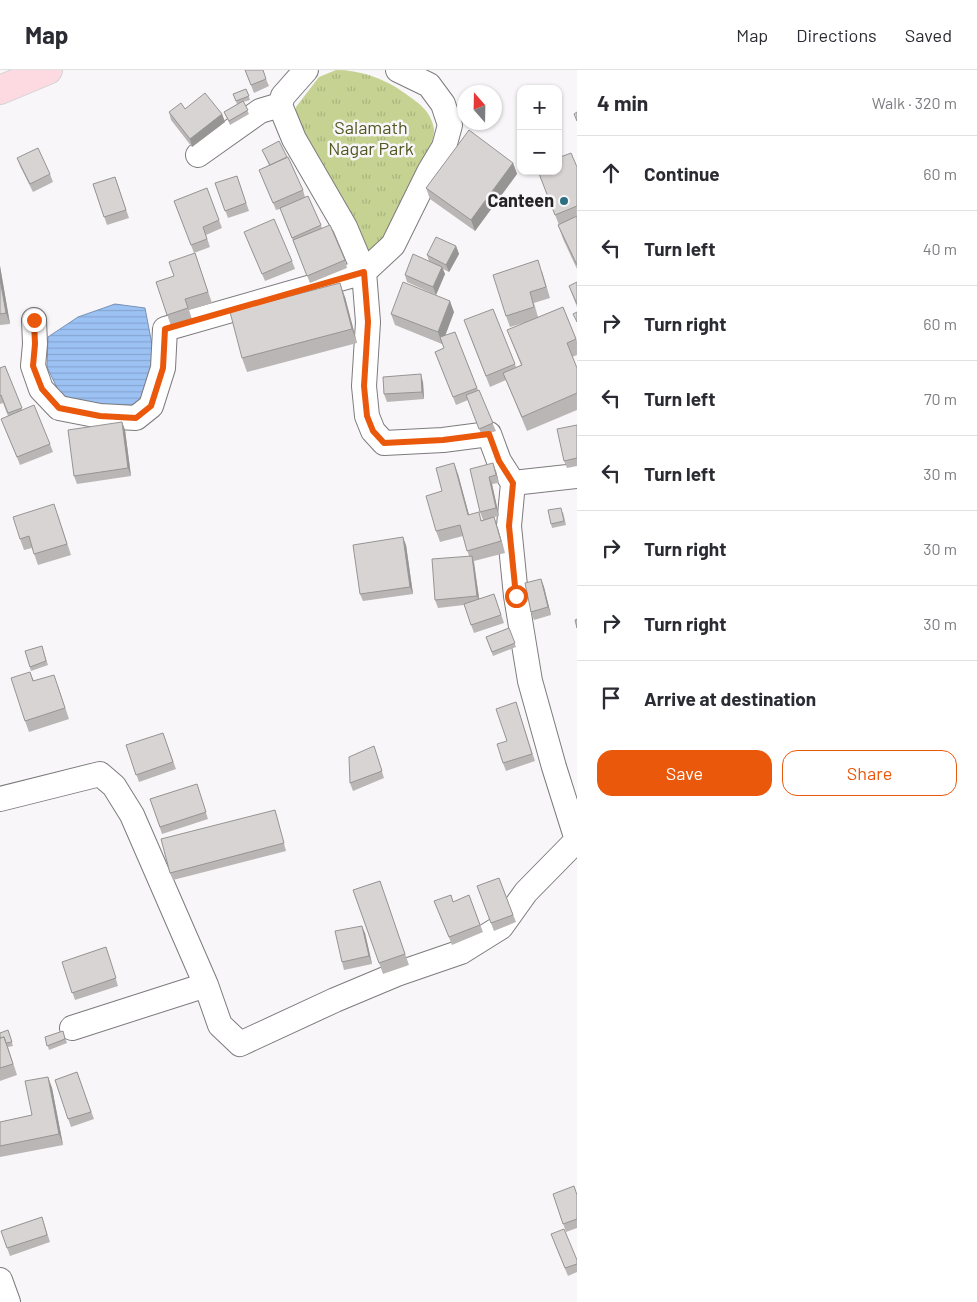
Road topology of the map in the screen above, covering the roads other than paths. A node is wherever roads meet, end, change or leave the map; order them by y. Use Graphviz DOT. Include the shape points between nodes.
graph roads {
  1 [pos="48,70"];
  2 [pos="306,70"];
  3 [pos="398,70"];
  4 [pos="0,90"];
  5 [pos="280,105"];
  6 [pos="198,155"];
  7 [pos="364,272"];
  8 [pos="34,320"];
  9 [pos="577,476"];
  10 [pos="513,483"];
  11 [pos="0,799"];
  12 [pos="577,840"];
  13 [pos="206,985"];
  14 [pos="72,1028"];
  15 [pos="0,1280"];
  16 [pos="8,1302"];
  1 -- 4 [label="main road"];
  2 -- 5 [label="street" via="283,96"];
  3 -- 7 [label="street" via="429,85 443,104 450,125 444,147 394,245"];
  5 -- 6 [label="street" via="260,111"];
  5 -- 7 [label="street" via="294,139 345,227"];
  7 -- 8 [label="street" via="165,329 163,368 151,406 136,418 100,416 59,408 42,389 33,366"];
  7 -- 10 [label="street" via="368,322 364,386 367,416 373,431 384,443 489,434 499,461"];
  9 -- 10 [label="street"];
  10 -- 12 [label="street" via="509,526 530,681"];
  11 -- 13 [label="street" via="100,774 114,786 132,815"];
  12 -- 13 [label="street" via="526,892 501,927 462,952 397,974 240,1044 220,1025"];
  13 -- 14 [label="street"];
  15 -- 16 [label="street"];
}
